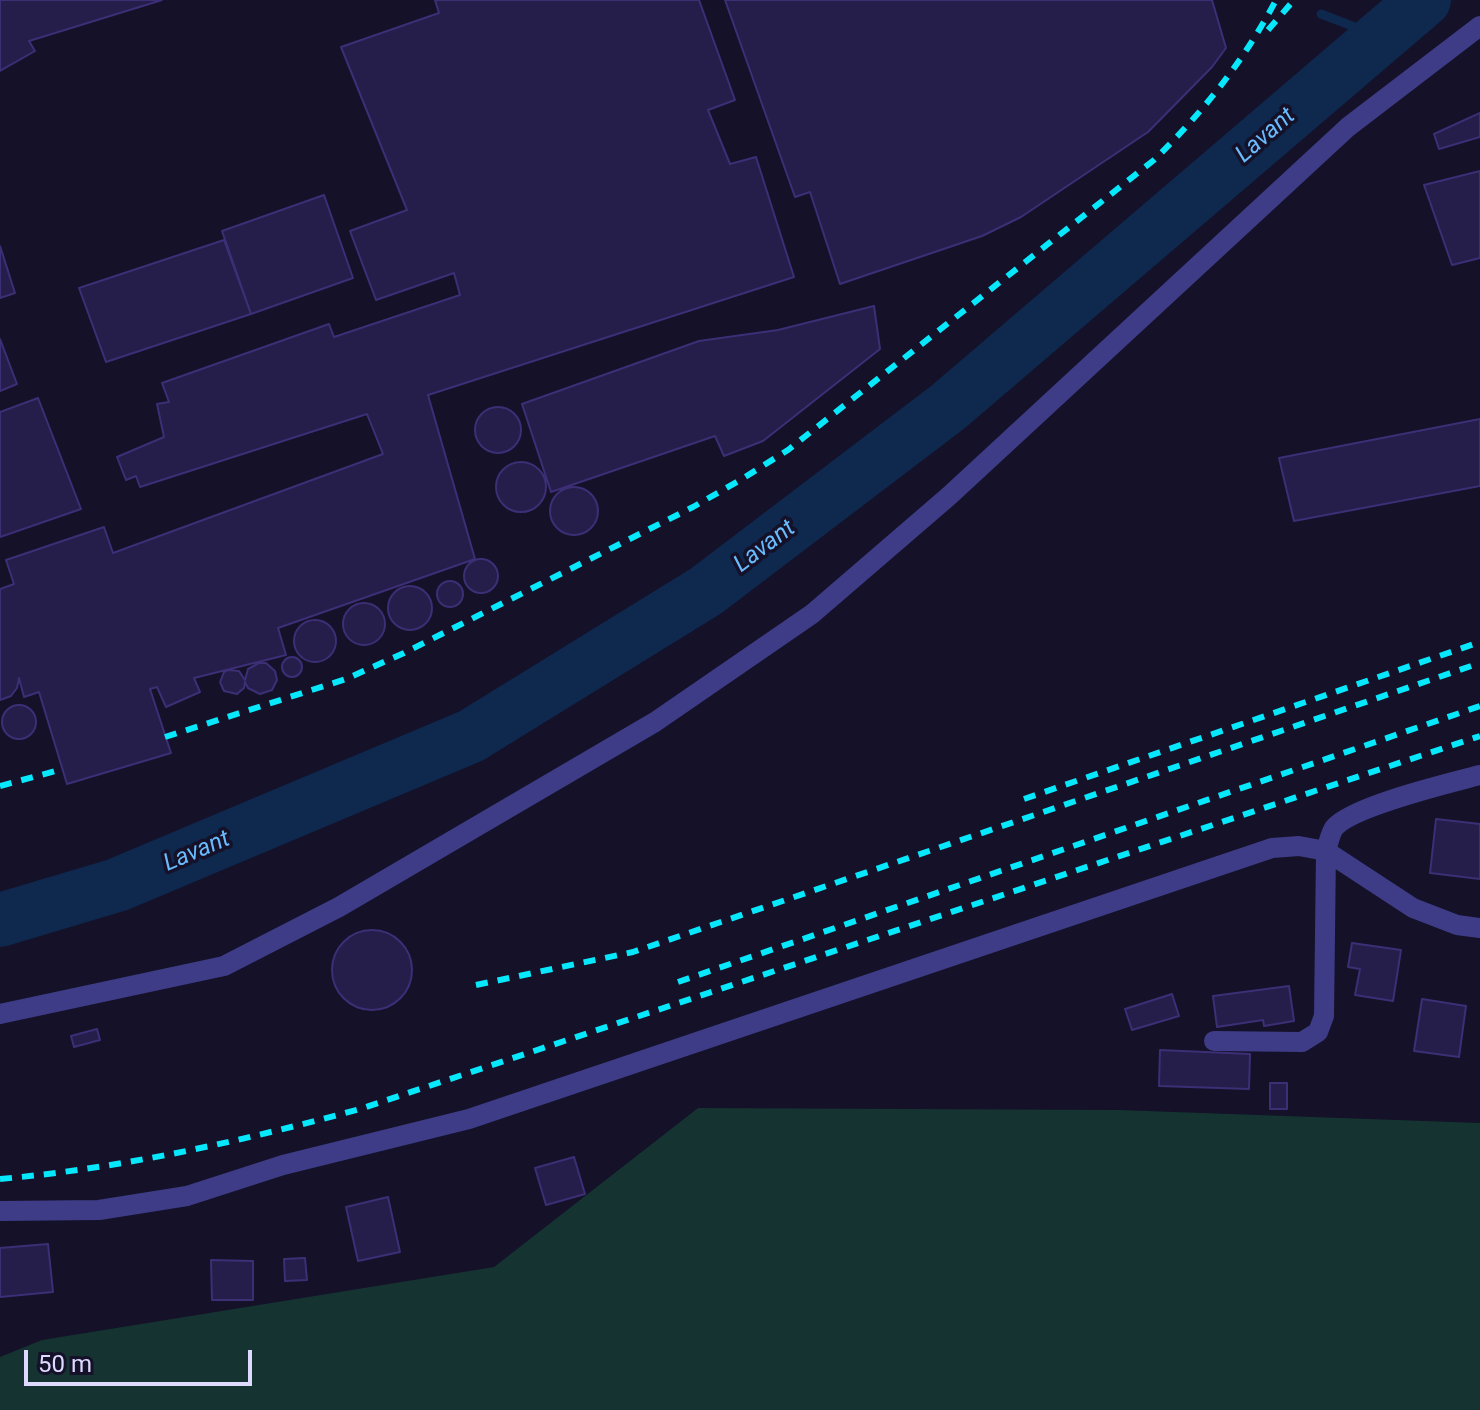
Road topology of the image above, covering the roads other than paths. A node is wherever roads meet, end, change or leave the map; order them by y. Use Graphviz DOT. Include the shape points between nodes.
graph roads {
  1 [pos="1480,26"];
  2 [pos="1480,775"];
  3 [pos="1326,851"];
  4 [pos="1480,928"];
  5 [pos="0,1014"];
  6 [pos="1214,1041"];
  7 [pos="0,1211"];
  1 -- 5 [label="street" via="1348,127 949,496 812,614 655,722 352,900 224,966"];
  2 -- 3 [label="street" via="1352,815 1334,828"];
  3 -- 4 [label="street" via="1413,908"];
  3 -- 6 [label="street" via="1324,1016 1318,1032 1302,1042"];
  3 -- 7 [label="street" via="1272,848 469,1119 283,1165 187,1196 99,1210"];
}
